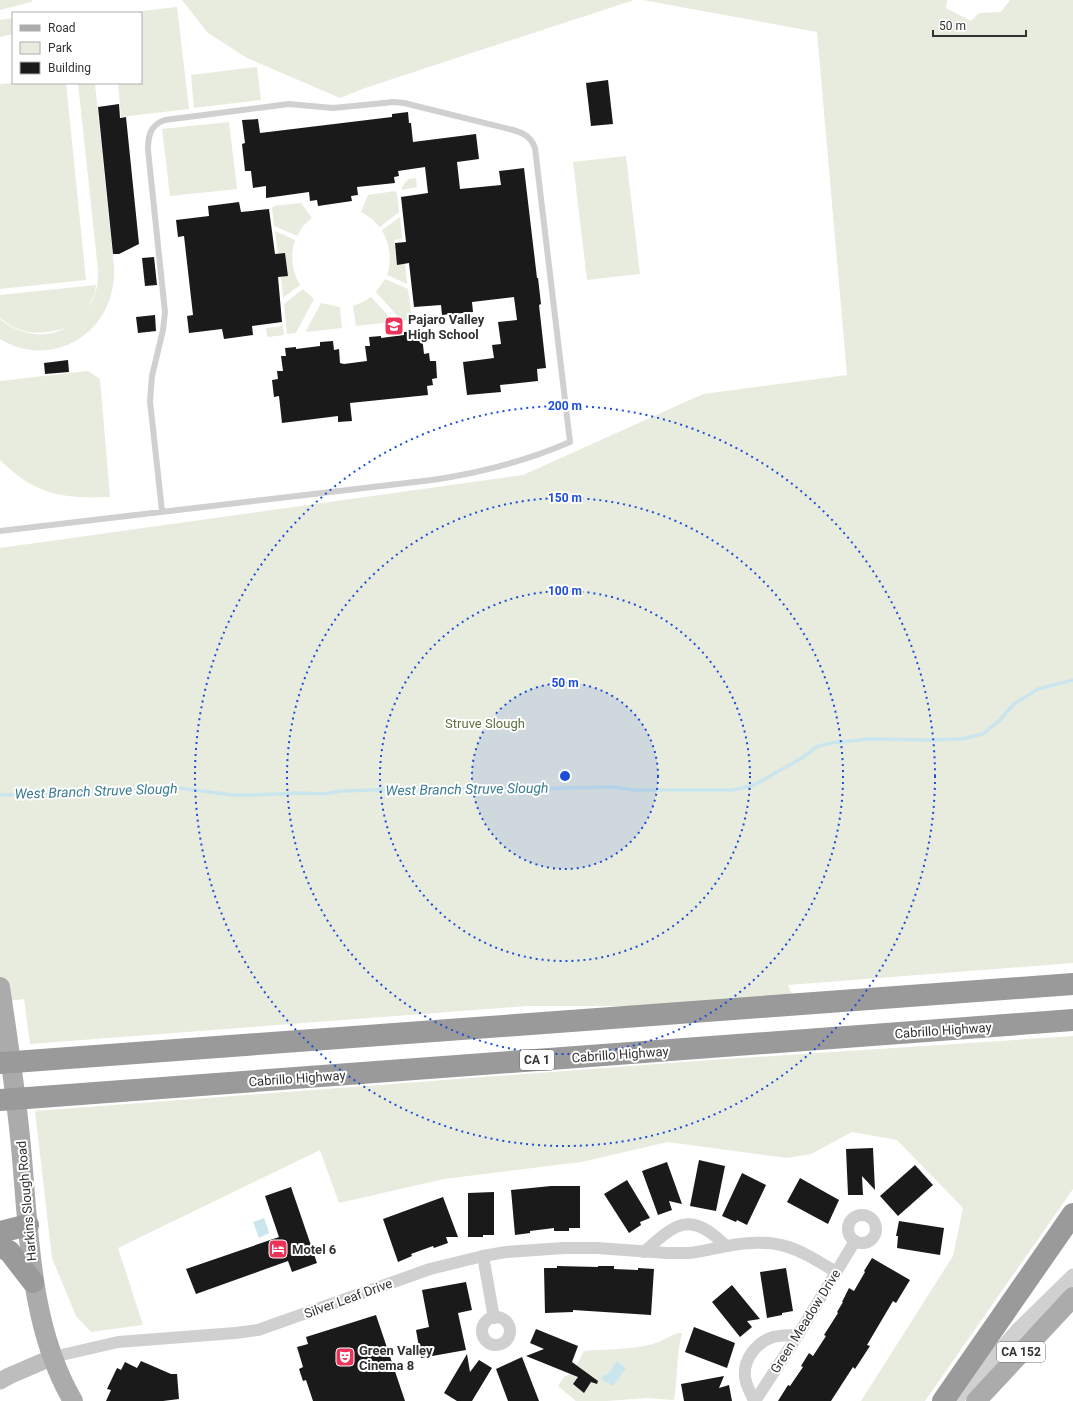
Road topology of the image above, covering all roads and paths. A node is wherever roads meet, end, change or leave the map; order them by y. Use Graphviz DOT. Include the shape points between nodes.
graph roads {
  1 [pos="162,511"];
  2 [pos="0,531"];
  3 [pos="1073,984"];
  4 [pos="0,987"];
  5 [pos="1073,1020"];
  6 [pos="0,1063"];
  7 [pos="0,1100"];
  8 [pos="1073,1214"];
  9 [pos="28,1225"];
  10 [pos="0,1232"];
  11 [pos="855,1241"];
  12 [pos="726,1246"];
  13 [pos="0,1247"];
  14 [pos="644,1252"];
  15 [pos="483,1256"];
  16 [pos="836,1272"];
  17 [pos="1073,1276"];
  18 [pos="34,1282"];
  19 [pos="1071,1299"];
  20 [pos="494,1318"];
  21 [pos="798,1335"];
  22 [pos="52,1357"];
  23 [pos="0,1381"];
  24 [pos="73,1401"];
  25 [pos="754,1401"];
  26 [pos="943,1401"];
  27 [pos="955,1401"];
  28 [pos="976,1401"];
  1 -- 1 [label="lane" via="449,478 512,463 570,442 535,148 529,137 513,130 394,102 332,108 289,104 165,120 154,126 148,138 148,150 165,321 152,376 150,401"];
  1 -- 2 [label="lane"];
  3 -- 6 [label="highway"];
  4 -- 9 [label="main road, Harkins Slough Road" via="21,1145"];
  5 -- 7 [label="highway, Cabrillo Highway / CA 1"];
  8 -- 26 [label="highway"];
  9 -- 10 [label="highway"];
  9 -- 18 [label="main road, Harkins Slough Road"];
  11 -- 16 [label="street, Green Meadow Drive"];
  12 -- 14 [label="street, Silver Leaf Drive" via="698,1253"];
  12 -- 14 [label="street" via="702,1227 684,1224 670,1229"];
  12 -- 16 [label="street, Silver Leaf Drive" via="756,1242 779,1244 801,1251"];
  13 -- 18 [label="highway" via="9,1251"];
  14 -- 15 [label="street, Silver Leaf Drive" via="564,1248"];
  15 -- 20 [label="street"];
  15 -- 22 [label="street, Silver Leaf Drive" via="430,1269 258,1330 118,1342"];
  16 -- 21 [label="street, Green Meadow Drive"];
  17 -- 27 [label="street" via="1019,1329"];
  18 -- 22 [label="main road, Harkins Slough Road"];
  19 -- 28 [label="main road, CA 152"];
  21 -- 25 [label="street, Green Meadow Drive"];
  21 -- 25 [label="street" via="772,1338 752,1353 745,1368 745,1376"];
  22 -- 23 [label="main road"];
  22 -- 24 [label="main road, Harkins Slough Road"];
}
